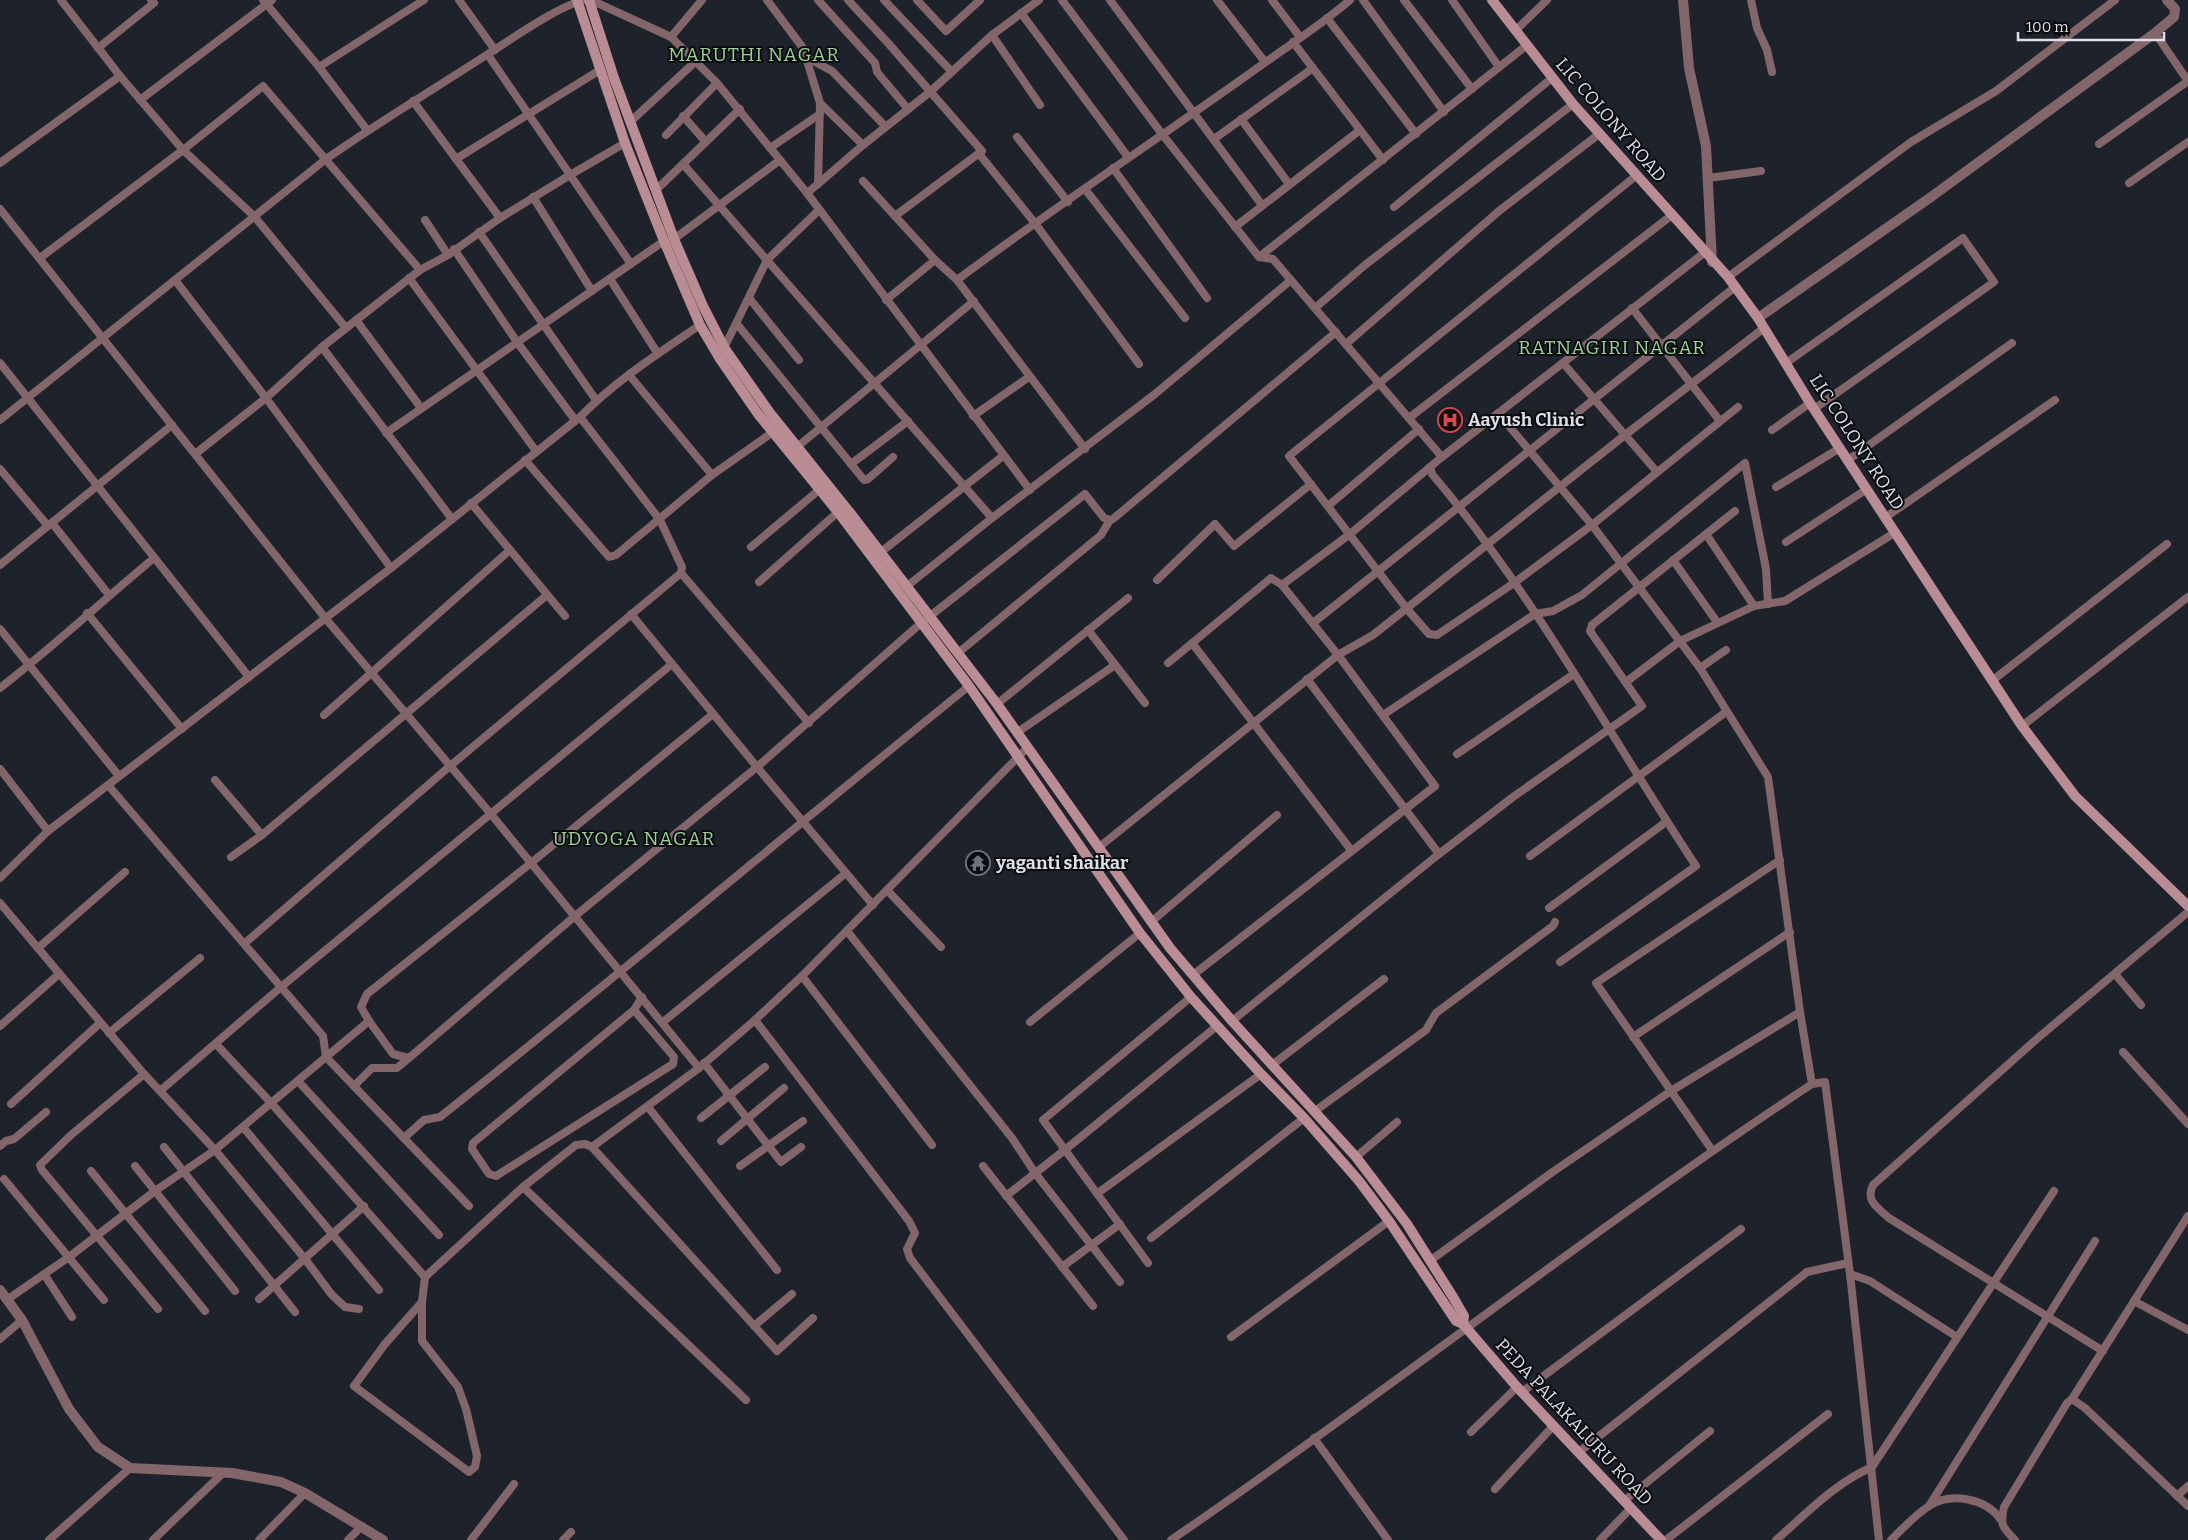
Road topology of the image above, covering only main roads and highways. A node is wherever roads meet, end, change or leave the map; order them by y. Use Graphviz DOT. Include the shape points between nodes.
graph roads {
  1 [pos="590,0"];
  2 [pos="1492,0"];
  3 [pos="580,1"];
  4 [pos="721,352"];
  5 [pos="2188,906"];
  6 [pos="1465,1327"];
  7 [pos="1661,1540"];
  1 -- 4 [label="main road" via="630,122"];
  2 -- 5 [label="main road, LIC COLONY ROAD" via="1573,104 1728,278 1758,318 2022,726 2075,796"];
  3 -- 4 [label="main road" via="625,143 664,241 700,325"];
  4 -- 6 [label="main road, PEDA PALAKALURU ROAD" via="773,432 838,512 969,686 1140,933 1191,997 1359,1181 1456,1321"];
  4 -- 6 [label="main road" via="881,552 997,704 1192,975 1356,1156 1393,1204 1464,1316"];
  6 -- 7 [label="main road, PEDA PALAKALURU ROAD"];
}
